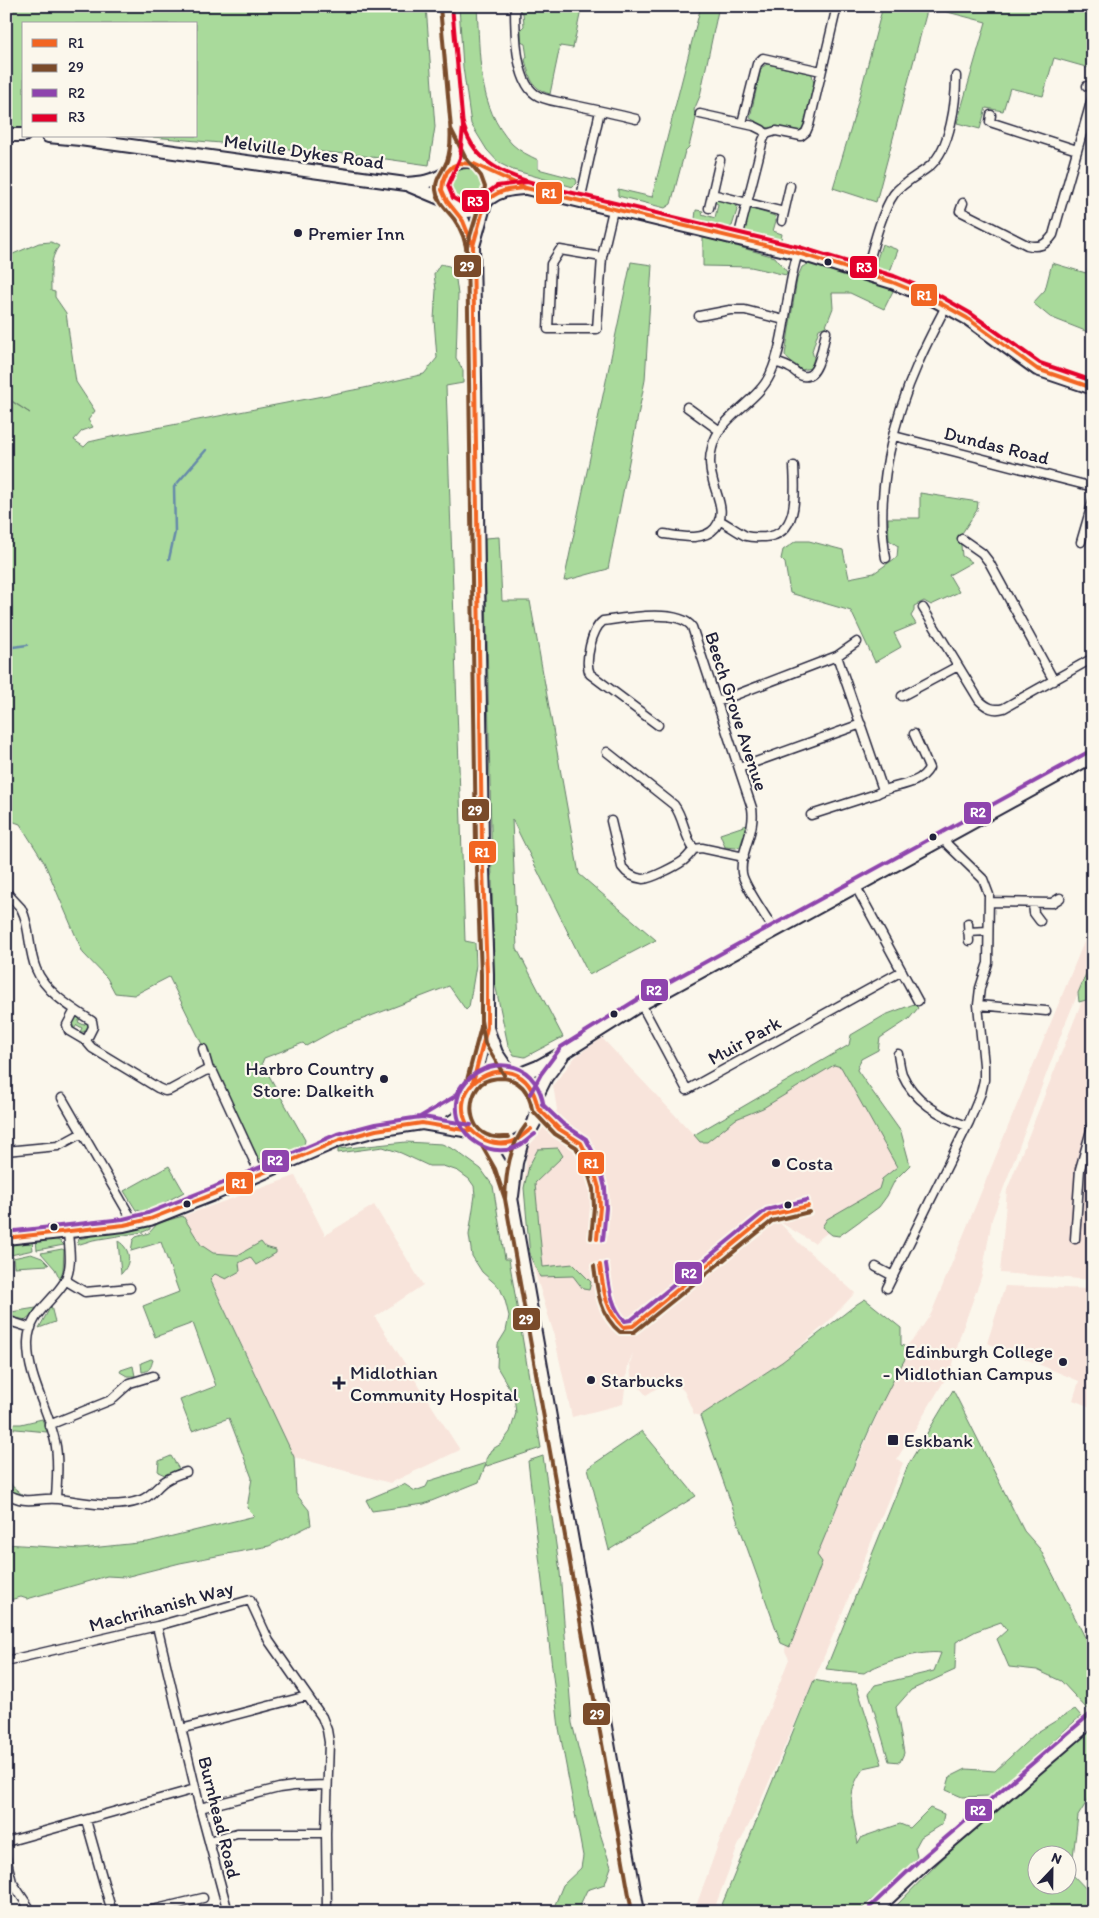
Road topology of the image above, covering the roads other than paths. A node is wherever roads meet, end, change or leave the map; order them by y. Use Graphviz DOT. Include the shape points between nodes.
graph roads {
  1 [pos="446,6"];
  2 [pos="515,6"];
  3 [pos="837,6"];
  4 [pos="822,71"];
  5 [pos="956,76"];
  6 [pos="1093,95"];
  7 [pos="600,111"];
  8 [pos="700,114"];
  9 [pos="992,115"];
  10 [pos="636,119"];
  11 [pos="1089,121"];
  12 [pos="742,123"];
  13 [pos="457,128"];
  14 [pos="766,134"];
  15 [pos="6,135"];
  16 [pos="22,135"];
  17 [pos="69,138"];
  18 [pos="1078,150"];
  19 [pos="720,160"];
  20 [pos="480,166"];
  21 [pos="448,170"];
  22 [pos="406,184"];
  23 [pos="790,186"];
  24 [pos="526,188"];
  25 [pos="712,194"];
  26 [pos="487,201"];
  27 [pos="580,201"];
  28 [pos="746,203"];
  29 [pos="963,203"];
  30 [pos="450,204"];
  31 [pos="709,208"];
  32 [pos="613,210"];
  33 [pos="784,212"];
  34 [pos="782,221"];
  35 [pos="738,238"];
  36 [pos="473,246"];
  37 [pos="798,253"];
  38 [pos="602,257"];
  39 [pos="866,273"];
  40 [pos="946,306"];
  41 [pos="699,316"];
  42 [pos="784,320"];
  43 [pos="826,332"];
  44 [pos="775,362"];
  45 [pos="1093,388"];
  46 [pos="686,406"];
  47 [pos="720,431"];
  48 [pos="894,436"];
  49 [pos="794,466"];
  50 [pos="1093,487"];
  51 [pos="1093,501"];
  52 [pos="719,520"];
  53 [pos="664,534"];
  54 [pos="962,539"];
  55 [pos="1081,542"];
  56 [pos="973,546"];
  57 [pos="884,547"];
  58 [pos="892,547"];
  59 [pos="968,554"];
  60 [pos="886,558"];
  61 [pos="923,608"];
  62 [pos="857,642"];
  63 [pos="837,656"];
  64 [pos="1093,658"];
  65 [pos="958,666"];
  66 [pos="1054,681"];
  67 [pos="904,692"];
  68 [pos="717,702"];
  69 [pos="650,719"];
  70 [pos="861,724"];
  71 [pos="658,725"];
  72 [pos="645,726"];
  73 [pos="914,734"];
  74 [pos="608,752"];
  75 [pos="1093,756"];
  76 [pos="738,768"];
  77 [pos="883,790"];
  78 [pos="811,815"];
  79 [pos="612,822"];
  80 [pos="944,838"];
  81 [pos="694,849"];
  82 [pos="744,857"];
  83 [pos="856,887"];
  84 [pos="6,892"];
  85 [pos="1060,898"];
  86 [pos="988,902"];
  87 [pos="1032,903"];
  88 [pos="1040,921"];
  89 [pos="775,931"];
  90 [pos="988,931"];
  91 [pos="969,942"];
  92 [pos="902,971"];
  93 [pos="918,1001"];
  94 [pos="641,1004"];
  95 [pos="978,1005"];
  96 [pos="75,1010"];
  97 [pos="1046,1011"];
  98 [pos="487,1028"];
  99 [pos="86,1041"];
  100 [pos="203,1049"];
  101 [pos="565,1052"];
  102 [pos="898,1054"];
  103 [pos="209,1070"];
  104 [pos="514,1073"];
  105 [pos="470,1086"];
  106 [pos="536,1097"];
  107 [pos="62,1098"];
  108 [pos="422,1123"];
  109 [pos="1093,1123"];
  110 [pos="967,1126"];
  111 [pos="470,1130"];
  112 [pos="82,1133"];
  113 [pos="523,1137"];
  114 [pos="487,1143"];
  115 [pos="6,1151"];
  116 [pos="260,1174"];
  117 [pos="511,1198"];
  118 [pos="134,1223"];
  119 [pos="68,1232"];
  120 [pos="6,1238"];
  121 [pos="1075,1239"];
  122 [pos="876,1267"];
  123 [pos="893,1276"];
  124 [pos="65,1280"];
  125 [pos="130,1288"];
  126 [pos="887,1288"];
  127 [pos="6,1320"];
  128 [pos="31,1328"];
  129 [pos="153,1376"];
  130 [pos="49,1425"];
  131 [pos="186,1472"];
  132 [pos="6,1493"];
  133 [pos="56,1498"];
  134 [pos="157,1626"];
  135 [pos="6,1661"];
  136 [pos="307,1696"];
  137 [pos="1093,1720"];
  138 [pos="181,1729"];
  139 [pos="327,1785"];
  140 [pos="195,1790"];
  141 [pos="200,1808"];
  142 [pos="86,1820"];
  143 [pos="326,1833"];
  144 [pos="209,1841"];
  145 [pos="6,1842"];
  146 [pos="6,1858"];
  147 [pos="203,1898"];
  148 [pos="32,1912"];
  149 [pos="112,1912"];
  150 [pos="144,1912"];
  151 [pos="228,1912"];
  152 [pos="327,1912"];
  153 [pos="638,1912"];
  154 [pos="874,1912"];
  1 -- 13 [label="main road"];
  2 -- 7 [label="street" via="518,56 528,87 541,98"];
  3 -- 4 [label="street"];
  4 -- 12 [label="street" via="763,58 757,64"];
  4 -- 14 [label="street" via="806,132 801,136 776,131"];
  5 -- 39 [label="street" via="956,97 942,149 932,164 895,193 886,208"];
  6 -- 11 [label="street"];
  7 -- 10 [label="street"];
  7 -- 27 [label="street"];
  8 -- 12 [label="street"];
  9 -- 18 [label="street" via="990,122"];
  11 -- 18 [label="street"];
  12 -- 14 [label="street"];
  13 -- 20 [label="main road" via="464,145"];
  13 -- 21 [label="main road"];
  14 -- 28 [label="street"];
  15 -- 16 [label="main road"];
  17 -- 22 [label="main road, Melville Dykes Road"];
  18 -- 29 [label="street" via="1053,235 1042,245 1027,245 960,211"];
  19 -- 25 [label="street"];
  20 -- 21 [label="main road" via="464,162"];
  20 -- 24 [label="main road"];
  20 -- 26 [label="main road" via="492,186"];
  21 -- 22 [label="main road, Melville Dykes Road" via="428,183"];
  21 -- 30 [label="main road" via="442,192"];
  22 -- 30 [label="main road, Melville Dykes Road"];
  23 -- 33 [label="street"];
  24 -- 26 [label="main road" via="497,192"];
  24 -- 27 [label="main road"];
  25 -- 28 [label="street"];
  25 -- 31 [label="street"];
  26 -- 30 [label="main road" via="470,211 461,211"];
  26 -- 36 [label="main road"];
  27 -- 32 [label="main road"];
  28 -- 33 [label="street"];
  28 -- 35 [label="street"];
  30 -- 36 [label="main road" via="463,220"];
  32 -- 35 [label="main road"];
  32 -- 38 [label="street"];
  33 -- 34 [label="street"];
  35 -- 37 [label="main road"];
  36 -- 98 [label="main road"];
  37 -- 39 [label="main road"];
  37 -- 42 [label="street"];
  38 -- 38 [label="street" via="597,329 548,329 551,264 560,250"];
  39 -- 40 [label="main road"];
  40 -- 45 [label="main road" via="1037,369"];
  40 -- 48 [label="street" via="909,386"];
  41 -- 42 [label="street" via="745,310"];
  42 -- 44 [label="street"];
  43 -- 44 [label="street" via="816,370 811,375 805,377"];
  44 -- 47 [label="street" via="761,389"];
  46 -- 47 [label="street"];
  47 -- 52 [label="street" via="714,440 710,466 721,504"];
  48 -- 50 [label="street, Dundas Road"];
  48 -- 57 [label="street" via="882,498"];
  49 -- 52 [label="street" via="796,497 788,525 781,531 771,537 754,538"];
  51 -- 55 [label="street"];
  52 -- 53 [label="street" via="710,533 683,537"];
  54 -- 56 [label="street"];
  56 -- 59 [label="street"];
  56 -- 66 [label="street" via="989,562"];
  57 -- 58 [label="street"];
  57 -- 60 [label="street"];
  61 -- 65 [label="street"];
  62 -- 63 [label="street"];
  63 -- 68 [label="street"];
  63 -- 70 [label="street"];
  64 -- 66 [label="street"];
  65 -- 66 [label="street" via="984,706 998,710"];
  65 -- 67 [label="street"];
  68 -- 69 [label="street, Beech Grove Avenue" via="689,622 648,614 603,621 593,633 588,670"];
  68 -- 76 [label="street, Beech Grove Avenue"];
  69 -- 71 [label="street, Beech Grove Avenue"];
  69 -- 72 [label="street"];
  70 -- 76 [label="street"];
  70 -- 77 [label="street"];
  73 -- 77 [label="street" via="929,768 926,774"];
  74 -- 81 [label="street" via="674,805"];
  75 -- 80 [label="main road"];
  76 -- 82 [label="street, Beech Grove Avenue" via="754,816"];
  77 -- 78 [label="street" via="822,815"];
  79 -- 81 [label="street" via="622,867 634,877 651,877 682,862"];
  80 -- 83 [label="main road"];
  80 -- 86 [label="street" via="984,879"];
  81 -- 82 [label="street"];
  82 -- 89 [label="street, Beech Grove Avenue" via="743,878"];
  83 -- 89 [label="main road"];
  83 -- 92 [label="street"];
  84 -- 96 [label="street" via="24,915 41,978"];
  85 -- 87 [label="street" via="1052,903"];
  86 -- 87 [label="street"];
  86 -- 90 [label="street"];
  87 -- 88 [label="street"];
  89 -- 94 [label="main road"];
  90 -- 91 [label="street" via="968,927"];
  90 -- 95 [label="street" via="988,970 980,988"];
  92 -- 93 [label="street"];
  92 -- 94 [label="street, Muir Park" via="687,1090"];
  94 -- 101 [label="main road"];
  95 -- 97 [label="street"];
  95 -- 110 [label="street" via="984,1080"];
  96 -- 99 [label="street" via="93,1023"];
  96 -- 99 [label="street" via="67,1028"];
  98 -- 104 [label="main road" via="496,1052"];
  98 -- 105 [label="main road"];
  99 -- 103 [label="street" via="92,1048 161,1090 170,1090"];
  100 -- 103 [label="street"];
  101 -- 104 [label="main road" via="538,1067"];
  101 -- 106 [label="main road"];
  102 -- 110 [label="street" via="902,1073 911,1090 935,1111"];
  103 -- 116 [label="street" via="216,1075"];
  104 -- 105 [label="main road" via="485,1074"];
  104 -- 106 [label="main road" via="530,1084"];
  105 -- 108 [label="main road" via="452,1105"];
  105 -- 111 [label="main road" via="464,1098 464,1110"];
  106 -- 113 [label="main road" via="536,1120"];
  107 -- 112 [label="street"];
  108 -- 111 [label="main road"];
  108 -- 116 [label="main road" via="357,1134"];
  109 -- 121 [label="street" via="1080,1169"];
  110 -- 123 [label="street"];
  111 -- 114 [label="main road"];
  112 -- 115 [label="street" via="58,1146"];
  112 -- 118 [label="street"];
  113 -- 114 [label="main road" via="500,1145"];
  113 -- 117 [label="main road"];
  114 -- 117 [label="main road" via="500,1166"];
  116 -- 118 [label="main road"];
  117 -- 153 [label="main road"];
  118 -- 119 [label="main road"];
  119 -- 120 [label="main road"];
  119 -- 124 [label="street" via="70,1265"];
  122 -- 123 [label="street"];
  123 -- 126 [label="street"];
  124 -- 125 [label="street" via="85,1292"];
  124 -- 128 [label="street" via="42,1306"];
  127 -- 128 [label="street"];
  128 -- 130 [label="street" via="28,1341 31,1367"];
  129 -- 130 [label="street" via="130,1383 111,1400"];
  130 -- 133 [label="street" via="57,1451"];
  131 -- 133 [label="street" via="164,1481 150,1495 135,1502 102,1505"];
  132 -- 133 [label="street" via="20,1500"];
  134 -- 135 [label="street, Machrihanish Way"];
  134 -- 136 [label="street, Machrihanish Way" via="250,1600 269,1642"];
  134 -- 138 [label="street, Burnhead Road"];
  136 -- 138 [label="street"];
  136 -- 139 [label="street, Machrihanish Way" via="327,1730"];
  137 -- 154 [label="main road" via="926,1863"];
  138 -- 140 [label="street, Burnhead Road"];
  139 -- 141 [label="street" via="279,1788"];
  139 -- 143 [label="street, Machrihanish Way"];
  140 -- 141 [label="street, Burnhead Road"];
  140 -- 142 [label="street"];
  141 -- 144 [label="street, Burnhead Road"];
  142 -- 145 [label="street"];
  142 -- 149 [label="street"];
  143 -- 144 [label="street" via="237,1832"];
  143 -- 152 [label="street, Machrihanish Way"];
  144 -- 151 [label="street, Burnhead Road"];
  146 -- 148 [label="street" via="12,1882"];
  147 -- 150 [label="street"];
}
